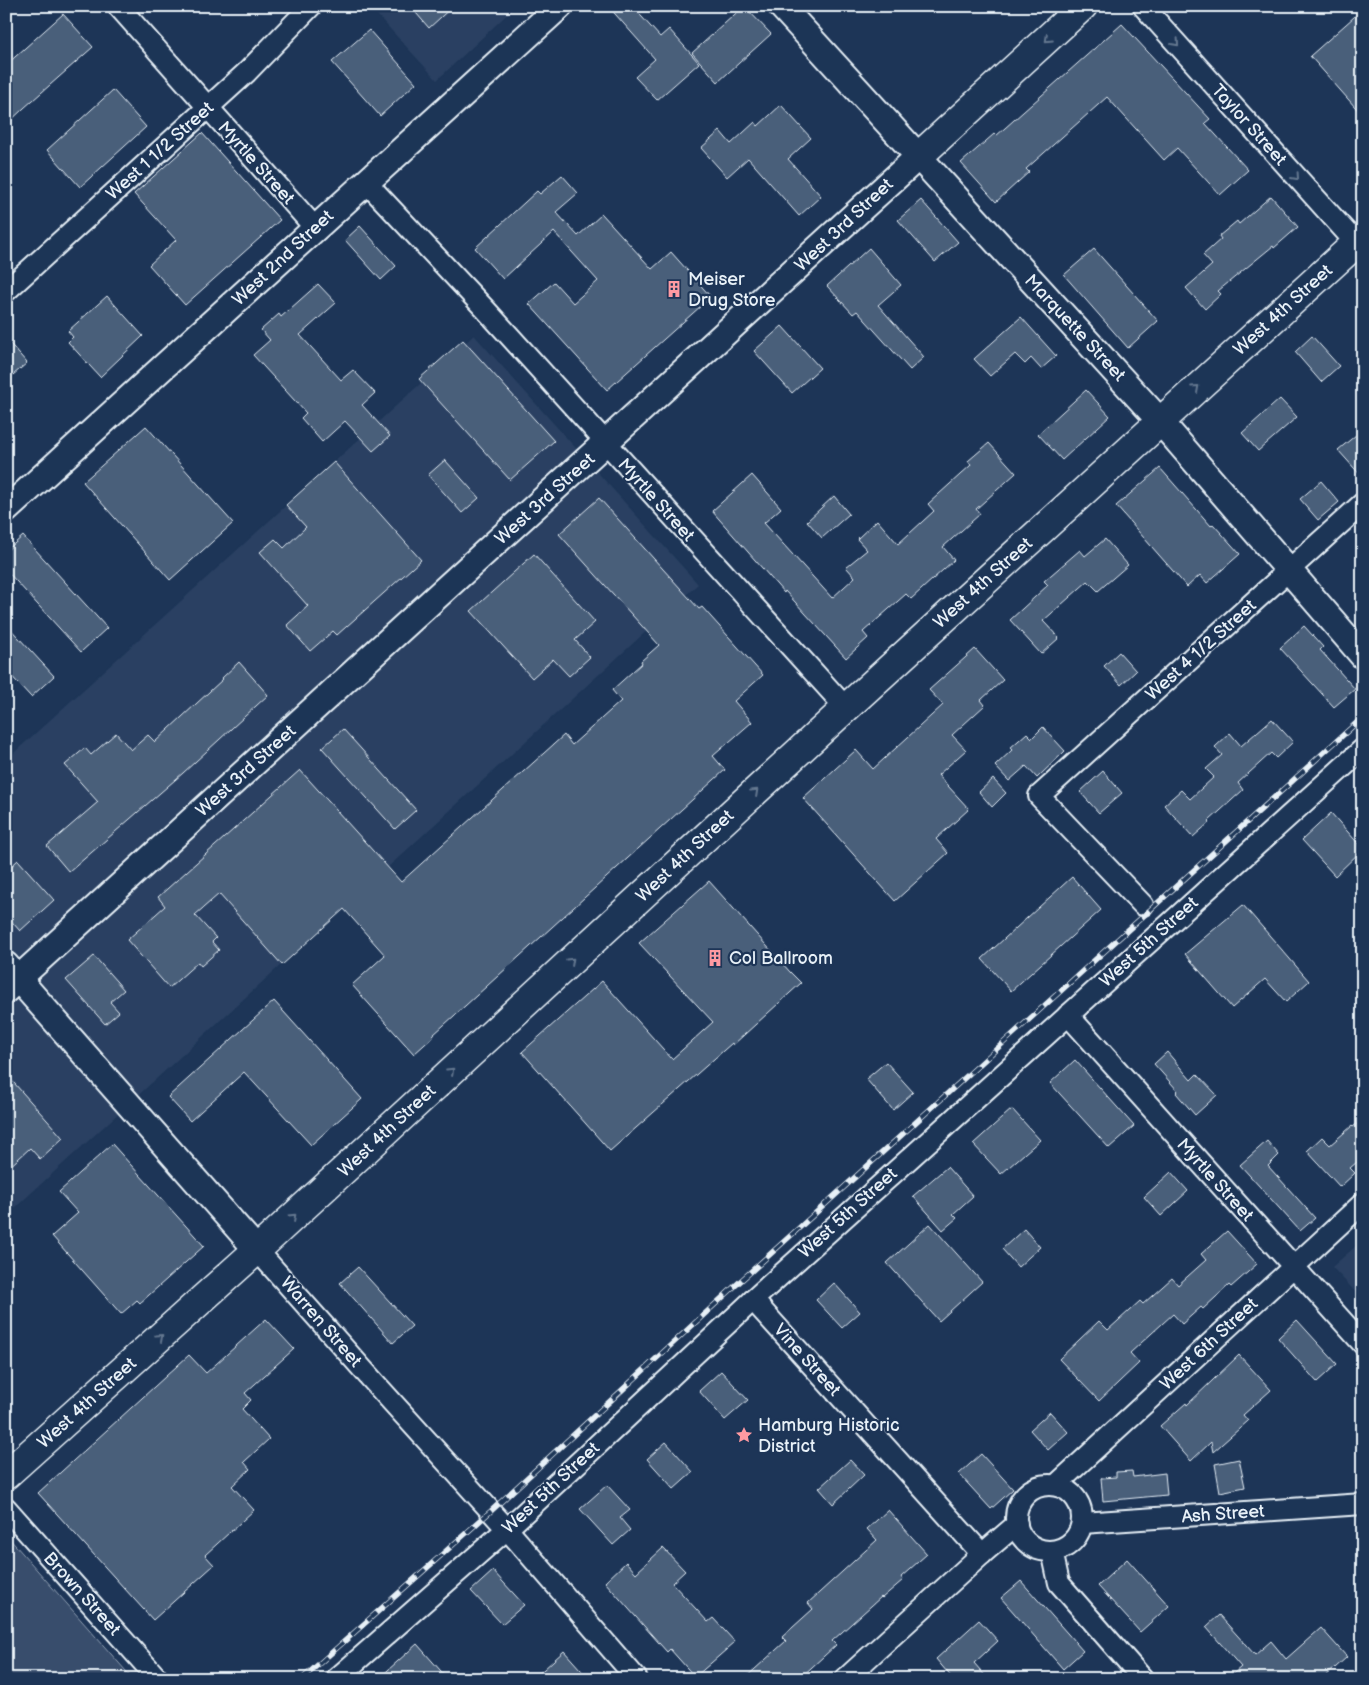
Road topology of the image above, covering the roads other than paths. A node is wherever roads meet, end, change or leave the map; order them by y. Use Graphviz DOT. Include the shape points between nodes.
graph roads {
  1 [pos="118,6"];
  2 [pos="310,6"];
  3 [pos="560,6"];
  4 [pos="781,6"];
  5 [pos="1083,6"];
  6 [pos="1143,6"];
  7 [pos="207,108"];
  8 [pos="919,156"];
  9 [pos="366,182"];
  10 [pos="316,229"];
  11 [pos="1359,240"];
  12 [pos="6,291"];
  13 [pos="1160,421"];
  14 [pos="605,444"];
  15 [pos="1363,503"];
  16 [pos="6,510"];
  17 [pos="1288,571"];
  18 [pos="1363,656"];
  19 [pos="846,708"];
  20 [pos="1363,749"];
  21 [pos="1143,905"];
  22 [pos="10,978"];
  23 [pos="1068,1015"];
  24 [pos="1363,1203"];
  25 [pos="257,1250"];
  26 [pos="1293,1266"];
  27 [pos="753,1300"];
  28 [pos="1363,1344"];
  29 [pos="6,1475"];
  30 [pos="1056,1485"];
  31 [pos="1363,1504"];
  32 [pos="6,1508"];
  33 [pos="1082,1523"];
  34 [pos="1016,1524"];
  35 [pos="507,1529"];
  36 [pos="1052,1551"];
  37 [pos="982,1554"];
  38 [pos="158,1679"];
  39 [pos="336,1679"];
  40 [pos="637,1679"];
  41 [pos="845,1679"];
  42 [pos="1143,1679"];
  1 -- 7 [label="street, Myrtle Street"];
  2 -- 7 [label="street, West 1 1/2 Street" via="247,72"];
  3 -- 9 [label="street, West 2nd Street"];
  4 -- 8 [label="street, Marquette Street"];
  5 -- 8 [label="main road, West 3rd Street, one-way"];
  6 -- 11 [label="street, Taylor Street, one-way"];
  7 -- 10 [label="street, Myrtle Street"];
  7 -- 12 [label="street, West 1 1/2 Street"];
  8 -- 13 [label="street, Marquette Street"];
  8 -- 14 [label="street, West 3rd Street"];
  9 -- 10 [label="street, West 2nd Street"];
  9 -- 14 [label="street, Myrtle Street"];
  10 -- 16 [label="street, West 2nd Street"];
  13 -- 11 [label="main road, West 4th Street, one-way"];
  13 -- 17 [label="street, Marquette Street"];
  13 -- 19 [label="main road, West 4th Street"];
  14 -- 19 [label="street, Myrtle Street"];
  14 -- 22 [label="street, West 3rd Street"];
  15 -- 17 [label="street, West 4 1/2 Street"];
  17 -- 18 [label="street, Marquette Street"];
  17 -- 21 [label="street, West 4 1/2 Street" via="1039,796"];
  25 -- 19 [label="main road, West 4th Street, one-way"];
  20 -- 23 [label="street, West 5th Street"];
  22 -- 25 [label="street, Warren Street"];
  23 -- 26 [label="street, Myrtle Street"];
  23 -- 27 [label="street, West 5th Street"];
  24 -- 26 [label="street, West 6th Street"];
  29 -- 25 [label="main road, West 4th Street, one-way"];
  25 -- 35 [label="street, Warren Street"];
  26 -- 28 [label="street, Myrtle Street"];
  26 -- 30 [label="street, West 6th Street"];
  27 -- 35 [label="street, West 5th Street"];
  27 -- 37 [label="street, Vine Street"];
  30 -- 33 [label="street" via="1071,1492 1078,1501"];
  30 -- 34 [label="street" via="1039,1485 1030,1490 1017,1508"];
  31 -- 33 [label="street, Ash Street"];
  32 -- 38 [label="street, Brown Street"];
  33 -- 36 [label="street" via="1072,1542"];
  34 -- 36 [label="street" via="1023,1539 1031,1546"];
  34 -- 37 [label="street"];
  35 -- 39 [label="street, West 5th Street"];
  35 -- 40 [label="street, Warren Street"];
  36 -- 42 [label="street" via="1059,1582"];
  37 -- 41 [label="street"];
}
